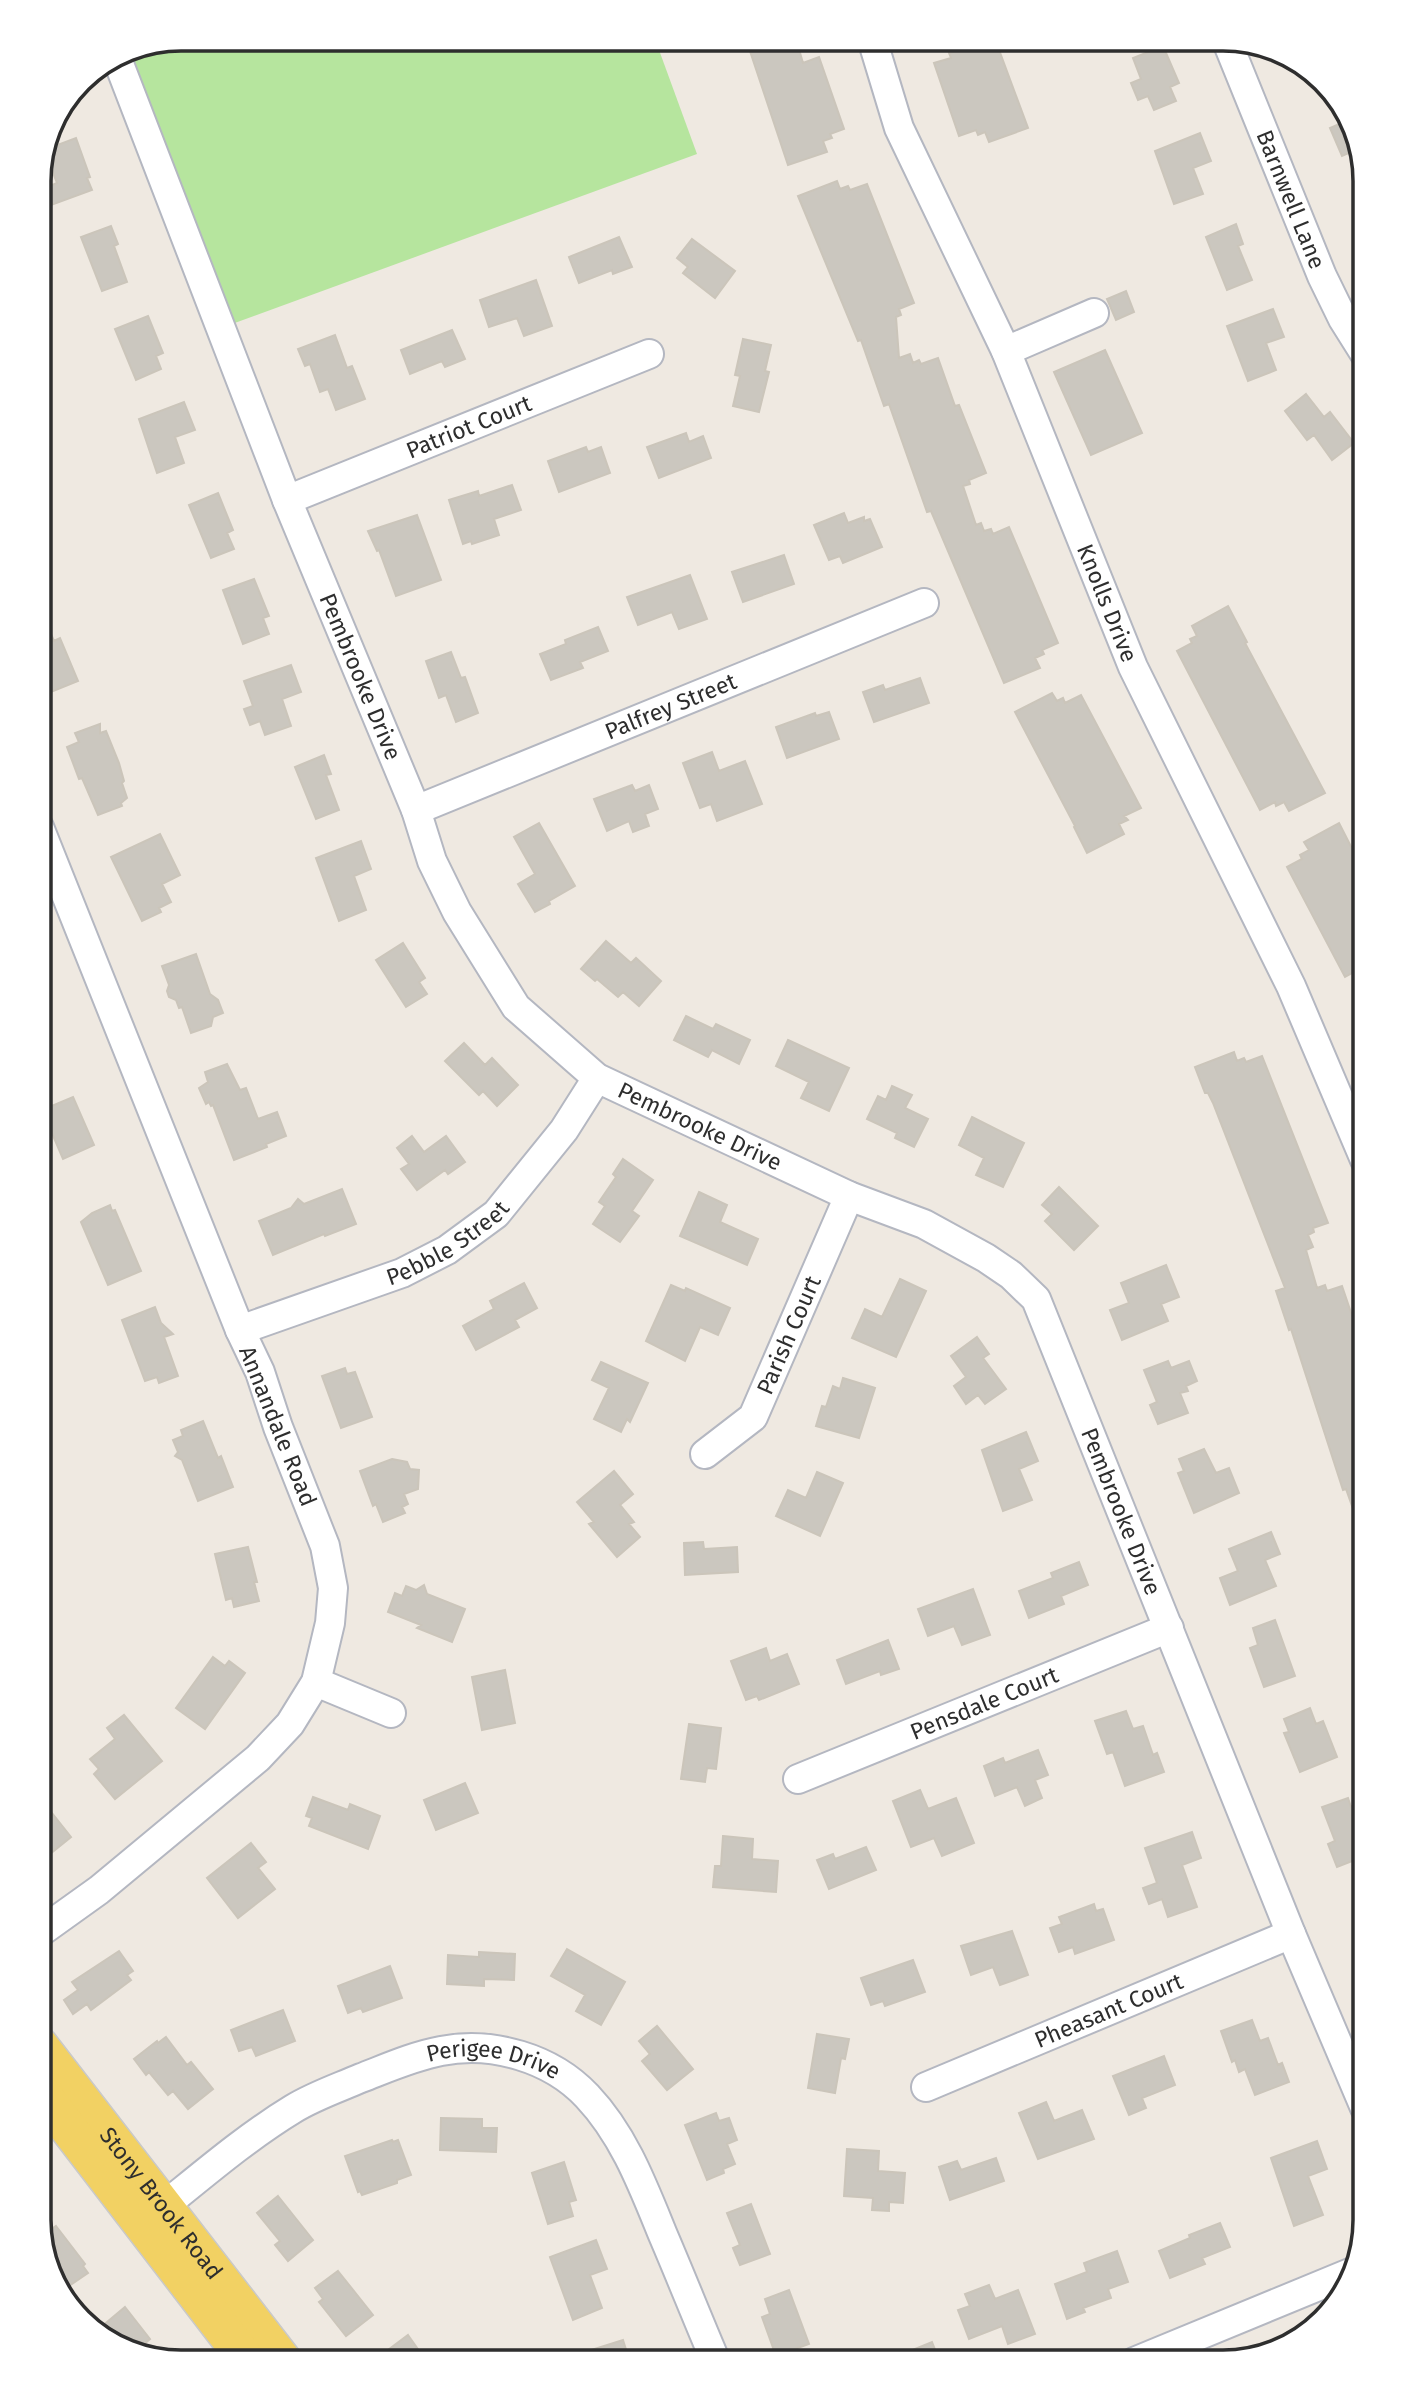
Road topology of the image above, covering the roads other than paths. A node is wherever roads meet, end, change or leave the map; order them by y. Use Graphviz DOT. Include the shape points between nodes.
graph roads {
  1 [pos="876,51"];
  2 [pos="1231,51"];
  3 [pos="119,66"];
  4 [pos="1094,313"];
  5 [pos="1353,334"];
  6 [pos="1006,351"];
  7 [pos="649,354"];
  8 [pos="287,500"];
  9 [pos="924,603"];
  10 [pos="416,810"];
  11 [pos="51,857"];
  12 [pos="597,1077"];
  13 [pos="1353,1130"];
  14 [pos="849,1196"];
  15 [pos="240,1330"];
  16 [pos="705,1454"];
  17 [pos="1169,1628"];
  18 [pos="316,1682"];
  19 [pos="391,1713"];
  20 [pos="798,1779"];
  21 [pos="51,1924"];
  22 [pos="1291,1934"];
  23 [pos="51,2064"];
  24 [pos="1353,2078"];
  25 [pos="926,2087"];
  26 [pos="51,2105"];
  27 [pos="153,2216"];
  28 [pos="1340,2277"];
  29 [pos="240,2350"];
  30 [pos="273,2350"];
  31 [pos="711,2350"];
  32 [pos="1163,2350"];
  1 -- 6 [label="street, Knolls Drive" via="899,128"];
  2 -- 5 [label="street, Barnwell Lane" via="1322,276"];
  3 -- 8 [label="street, Pembrooke Drive"];
  4 -- 6 [label="street"];
  6 -- 13 [label="street, Knolls Drive" via="1133,667 1291,986"];
  7 -- 8 [label="street, Patriot Court"];
  8 -- 10 [label="street, Pembrooke Drive"];
  9 -- 10 [label="street, Palfrey Street"];
  10 -- 12 [label="street, Pembrooke Drive" via="432,861 457,912 516,1007"];
  11 -- 15 [label="street, Annandale Road"];
  12 -- 14 [label="street, Pembrooke Drive"];
  12 -- 15 [label="street, Pebble Street" via="564,1130 496,1214 447,1250 402,1273"];
  14 -- 16 [label="street, Parish Court" via="753,1417"];
  14 -- 17 [label="street, Pembrooke Drive" via="924,1224 986,1258 1012,1275 1035,1299"];
  15 -- 18 [label="street, Annandale Road" via="325,1546 333,1588"];
  17 -- 20 [label="street, Pensdale Court"];
  17 -- 22 [label="street, Pembrooke Drive"];
  18 -- 19 [label="street"];
  18 -- 21 [label="street, Annandale Road" via="290,1724 258,1758 99,1890"];
  22 -- 24 [label="street, Pembrooke Drive"];
  22 -- 25 [label="street, Pheasant Court"];
  23 -- 27 [label="main road, Stony Brook Road"];
  26 -- 27 [label="main road, Stony Brook Road"];
  27 -- 29 [label="main road, Stony Brook Road"];
  27 -- 30 [label="main road, Stony Brook Road"];
  27 -- 31 [label="street, Perigee Drive" via="246,2141 296,2108 388,2067 442,2051 505,2052 537,2060 562,2074 587,2096 614,2131 634,2164"];
  28 -- 32 [label="street"];
}
